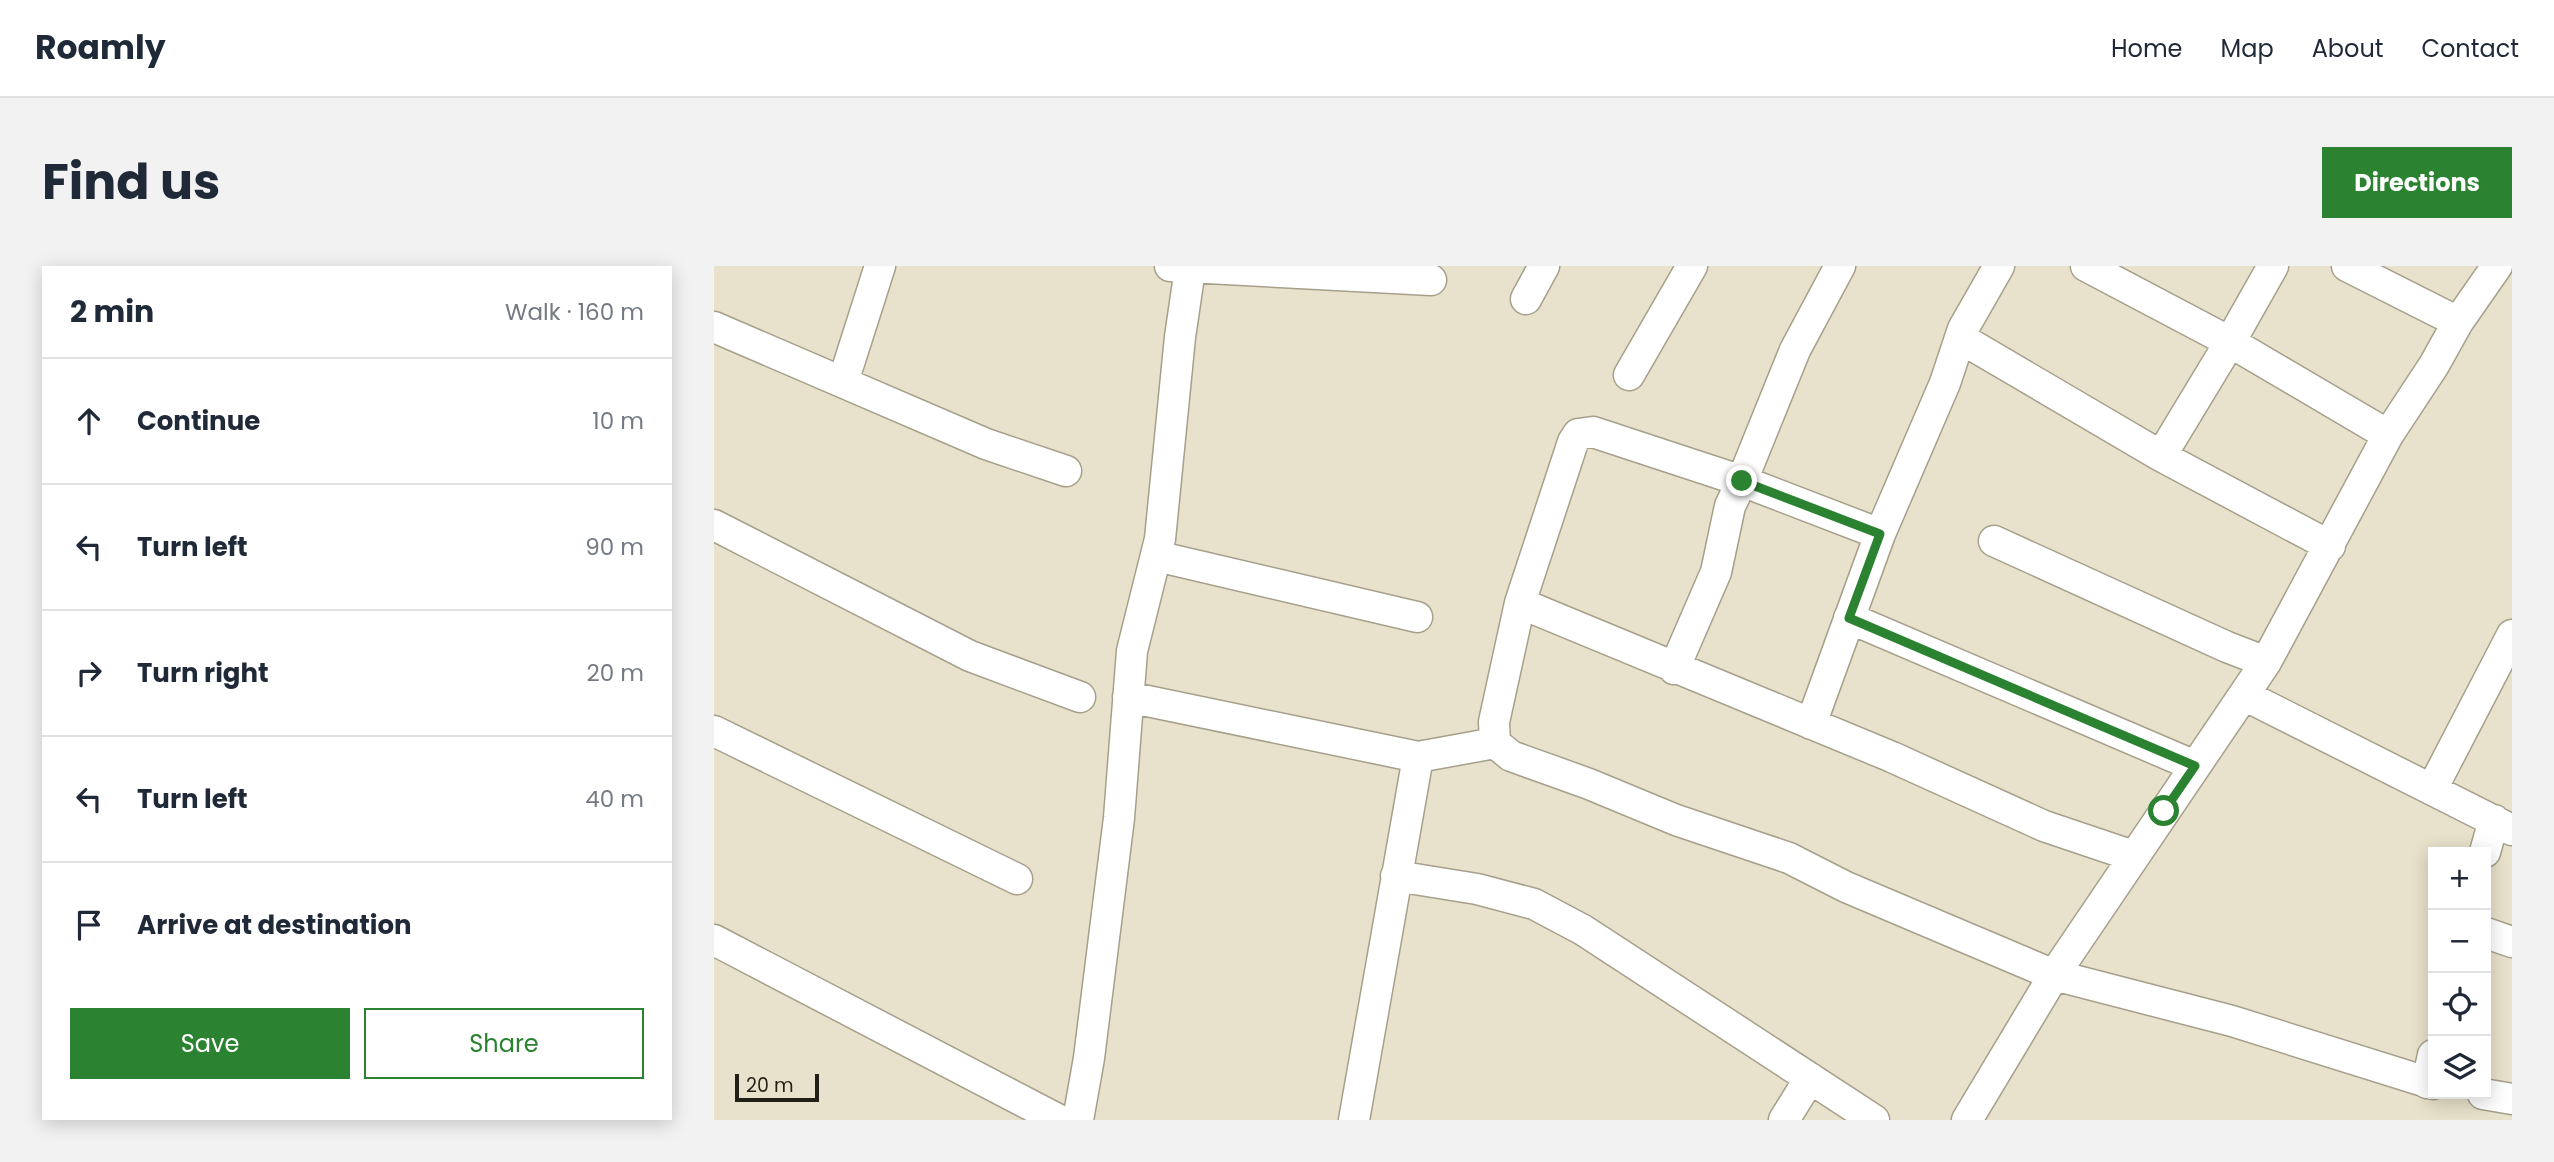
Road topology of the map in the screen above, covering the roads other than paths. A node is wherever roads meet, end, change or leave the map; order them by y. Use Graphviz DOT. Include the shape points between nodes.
graph roads {
  1 [pos="880,266"];
  2 [pos="1544,266"];
  3 [pos="1692,266"];
  4 [pos="1840,266"];
  5 [pos="1999,266"];
  6 [pos="2086,266"];
  7 [pos="2273,266"];
  8 [pos="2347,266"];
  9 [pos="2497,266"];
  10 [pos="1180,267"];
  11 [pos="2119,274"];
  12 [pos="1431,279"];
  13 [pos="1526,299"];
  14 [pos="2458,322"];
  15 [pos="714,327"];
  16 [pos="1960,338"];
  17 [pos="2230,342"];
  18 [pos="1629,375"];
  19 [pos="843,382"];
  20 [pos="2388,435"];
  21 [pos="2161,456"];
  22 [pos="1066,471"];
  23 [pos="1742,481"];
  24 [pos="714,526"];
  25 [pos="1880,534"];
  26 [pos="1994,541"];
  27 [pos="2330,546"];
  28 [pos="1156,556"];
  29 [pos="1520,603"];
  30 [pos="1417,617"];
  31 [pos="1849,618"];
  32 [pos="2512,635"];
  33 [pos="2266,662"];
  34 [pos="1674,669"];
  35 [pos="2501,681"];
  36 [pos="2244,695"];
  37 [pos="1080,697"];
  38 [pos="1128,697"];
  39 [pos="1811,723"];
  40 [pos="714,731"];
  41 [pos="1495,743"];
  42 [pos="1418,757"];
  43 [pos="2195,766"];
  44 [pos="2432,789"];
  45 [pos="2503,826"];
  46 [pos="2488,847"];
  47 [pos="2133,856"];
  48 [pos="1396,876"];
  49 [pos="1017,878"];
  50 [pos="2491,935"];
  51 [pos="714,940"];
  52 [pos="2512,942"];
  53 [pos="2054,975"];
  54 [pos="2428,1073"];
  55 [pos="1810,1079"];
  56 [pos="2491,1095"];
  57 [pos="2512,1099"];
  58 [pos="1059,1120"];
  59 [pos="1078,1120"];
  60 [pos="1354,1120"];
  61 [pos="1784,1120"];
  62 [pos="1874,1120"];
  63 [pos="1967,1120"];
  1 -- 19 [label="street"];
  2 -- 13 [label="street"];
  3 -- 18 [label="street"];
  4 -- 23 [label="street" via="1795,350"];
  5 -- 16 [label="street"];
  6 -- 11 [label="street"];
  7 -- 17 [label="street"];
  8 -- 14 [label="street"];
  9 -- 14 [label="street"];
  10 -- 12 [label="street"];
  10 -- 28 [label="street" via="1180,337"];
  11 -- 17 [label="street"];
  14 -- 20 [label="street"];
  15 -- 19 [label="street"];
  16 -- 21 [label="street"];
  16 -- 25 [label="street"];
  17 -- 20 [label="street"];
  17 -- 21 [label="street"];
  19 -- 22 [label="street" via="986,444"];
  20 -- 27 [label="street"];
  21 -- 27 [label="street"];
  23 -- 25 [label="street"];
  23 -- 29 [label="street" via="1593,432 1578,434"];
  23 -- 34 [label="street" via="1730,506 1716,572"];
  24 -- 37 [label="street" via="970,656"];
  25 -- 31 [label="street"];
  26 -- 33 [label="street"];
  27 -- 33 [label="street"];
  28 -- 30 [label="street"];
  28 -- 38 [label="street" via="1132,651"];
  29 -- 34 [label="street"];
  29 -- 41 [label="street" via="1494,722"];
  31 -- 39 [label="street"];
  31 -- 43 [label="street"];
  32 -- 35 [label="street"];
  33 -- 36 [label="street"];
  34 -- 39 [label="street"];
  35 -- 44 [label="street"];
  36 -- 43 [label="street"];
  36 -- 44 [label="street"];
  38 -- 42 [label="street"];
  38 -- 59 [label="street" via="1119,818"];
  39 -- 47 [label="street" via="2044,826"];
  40 -- 49 [label="street"];
  41 -- 42 [label="street"];
  41 -- 53 [label="street" via="1511,756 1789,858 1846,887"];
  42 -- 48 [label="street"];
  43 -- 47 [label="street"];
  44 -- 45 [label="street"];
  45 -- 46 [label="street"];
  47 -- 53 [label="street"];
  48 -- 55 [label="street" via="1534,904 1583,930"];
  48 -- 60 [label="street"];
  50 -- 52 [label="street"];
  51 -- 58 [label="street"];
  53 -- 54 [label="street"];
  53 -- 63 [label="street"];
  55 -- 61 [label="street"];
  55 -- 62 [label="street"];
  56 -- 57 [label="street"];
}
